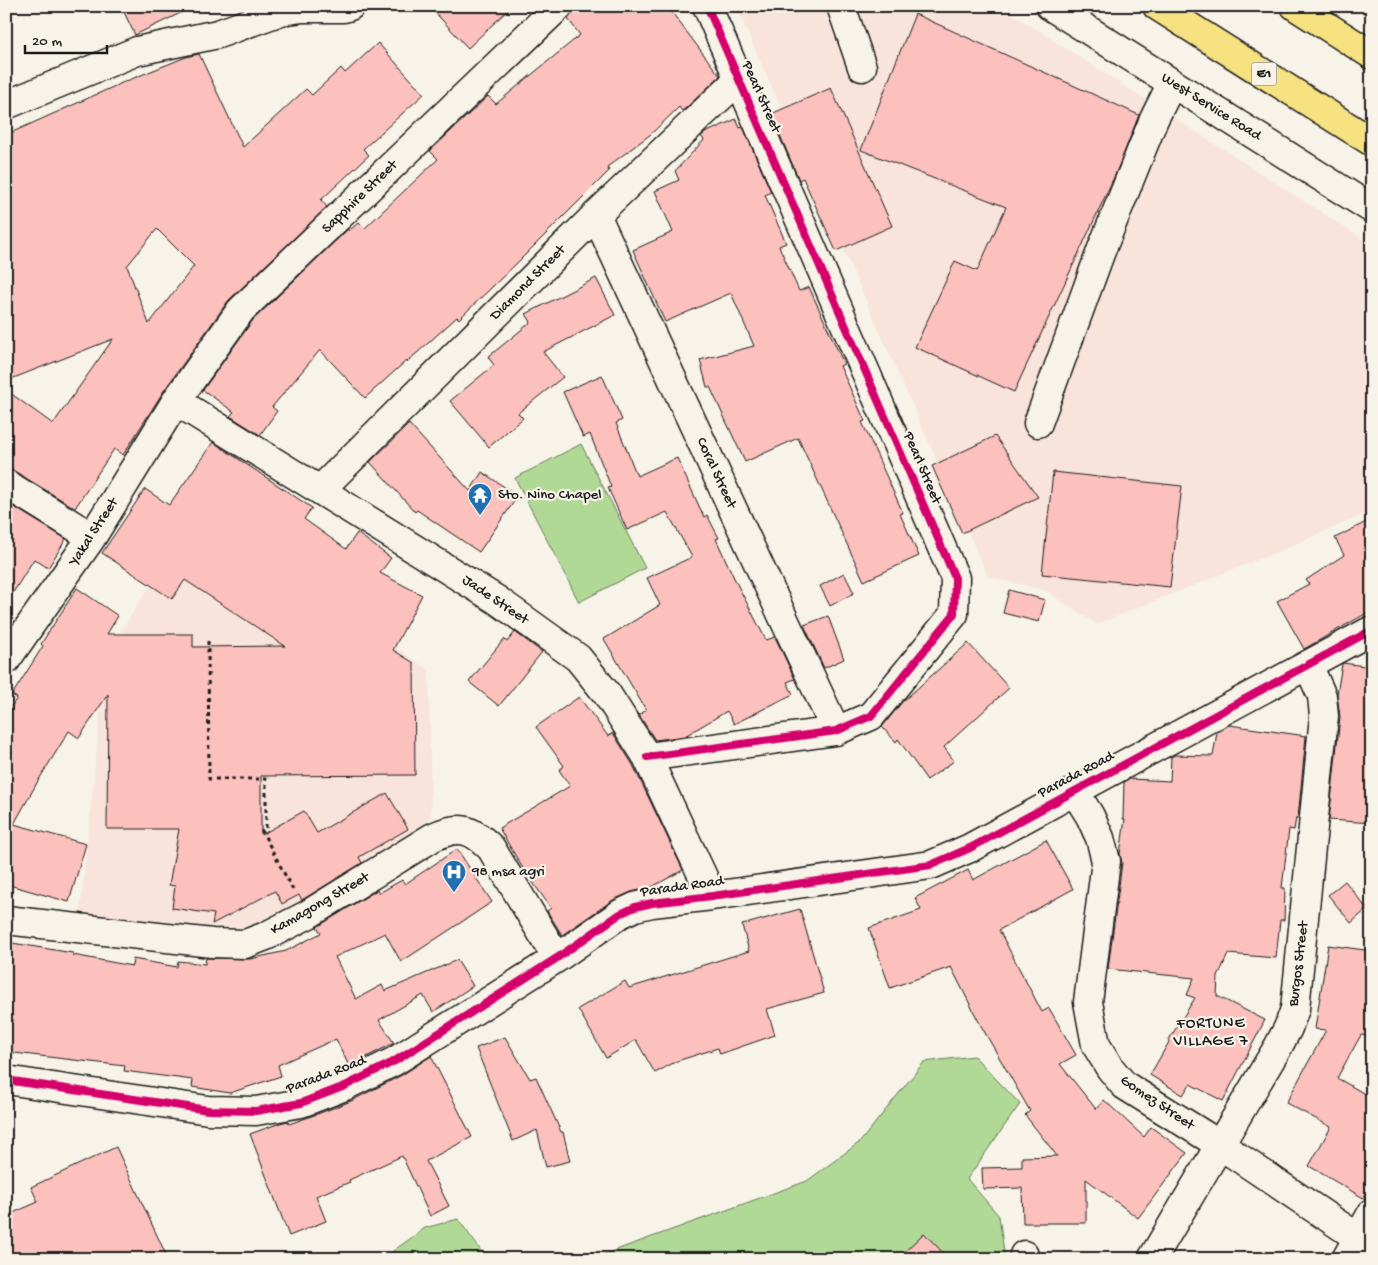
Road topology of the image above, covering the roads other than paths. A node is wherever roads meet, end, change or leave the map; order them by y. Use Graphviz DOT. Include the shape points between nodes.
graph roads {
  1 [pos="350,6"];
  2 [pos="560,6"];
  3 [pos="707,6"];
  4 [pos="841,6"];
  5 [pos="1050,6"];
  6 [pos="1157,6"];
  7 [pos="1294,6"];
  8 [pos="1372,55"];
  9 [pos="862,67"];
  10 [pos="739,78"];
  11 [pos="1172,83"];
  12 [pos="6,105"];
  13 [pos="1372,142"];
  14 [pos="1372,209"];
  15 [pos="596,215"];
  16 [pos="176,401"];
  17 [pos="1038,423"];
  18 [pos="6,484"];
  19 [pos="320,490"];
  20 [pos="92,537"];
  21 [pos="1372,630"];
  22 [pos="6,660"];
  23 [pos="1308,665"];
  24 [pos="836,731"];
  25 [pos="647,757"];
  26 [pos="1075,792"];
  27 [pos="712,896"];
  28 [pos="6,920"];
  29 [pos="557,958"];
  30 [pos="6,1080"];
  31 [pos="1220,1145"];
  32 [pos="1372,1213"];
  33 [pos="1358,1248"];
  34 [pos="1152,1259"];
  1 -- 12 [label="street" via="280,11 218,34 137,51"];
  2 -- 16 [label="street, Sapphire Street" via="241,310"];
  3 -- 10 [label="street, Pearl Street"];
  4 -- 9 [label="street"];
  5 -- 11 [label="street, West Service Road"];
  6 -- 13 [label="highway, E1"];
  7 -- 8 [label="highway"];
  10 -- 15 [label="street, Diamond Street"];
  10 -- 24 [label="street, Pearl Street" via="955,578 954,614 871,716"];
  11 -- 14 [label="street, West Service Road"];
  11 -- 17 [label="street" via="1154,119 1101,251"];
  15 -- 19 [label="street, Diamond Street"];
  15 -- 24 [label="street, Coral Street"];
  16 -- 19 [label="street, Jade Street"];
  16 -- 20 [label="street, Yakal Street"];
  18 -- 20 [label="street"];
  19 -- 25 [label="street, Jade Street" via="497,600 578,658 607,694"];
  20 -- 22 [label="street, Yakal Street"];
  21 -- 23 [label="street, Parada Road"];
  23 -- 26 [label="street, Parada Road"];
  23 -- 31 [label="street, Burgos Street" via="1322,696 1324,716 1295,1008 1285,1034"];
  24 -- 25 [label="street, Pearl Street"];
  25 -- 27 [label="street, Jade Street"];
  26 -- 27 [label="street, Parada Road" via="932,865"];
  26 -- 31 [label="street, Gomez Street" via="1100,838 1106,861 1088,1002 1096,1045 1124,1085"];
  27 -- 29 [label="street, Parada Road" via="635,907"];
  28 -- 29 [label="street, Kamagong Street" via="245,944 307,915 432,837 462,830 478,835 491,848"];
  29 -- 30 [label="street, Parada Road" via="395,1061 345,1086 301,1102 256,1111 208,1110"];
  31 -- 33 [label="street, Gomez Street"];
  31 -- 34 [label="street, Burgos Street"];
  32 -- 33 [label="street"];
}
